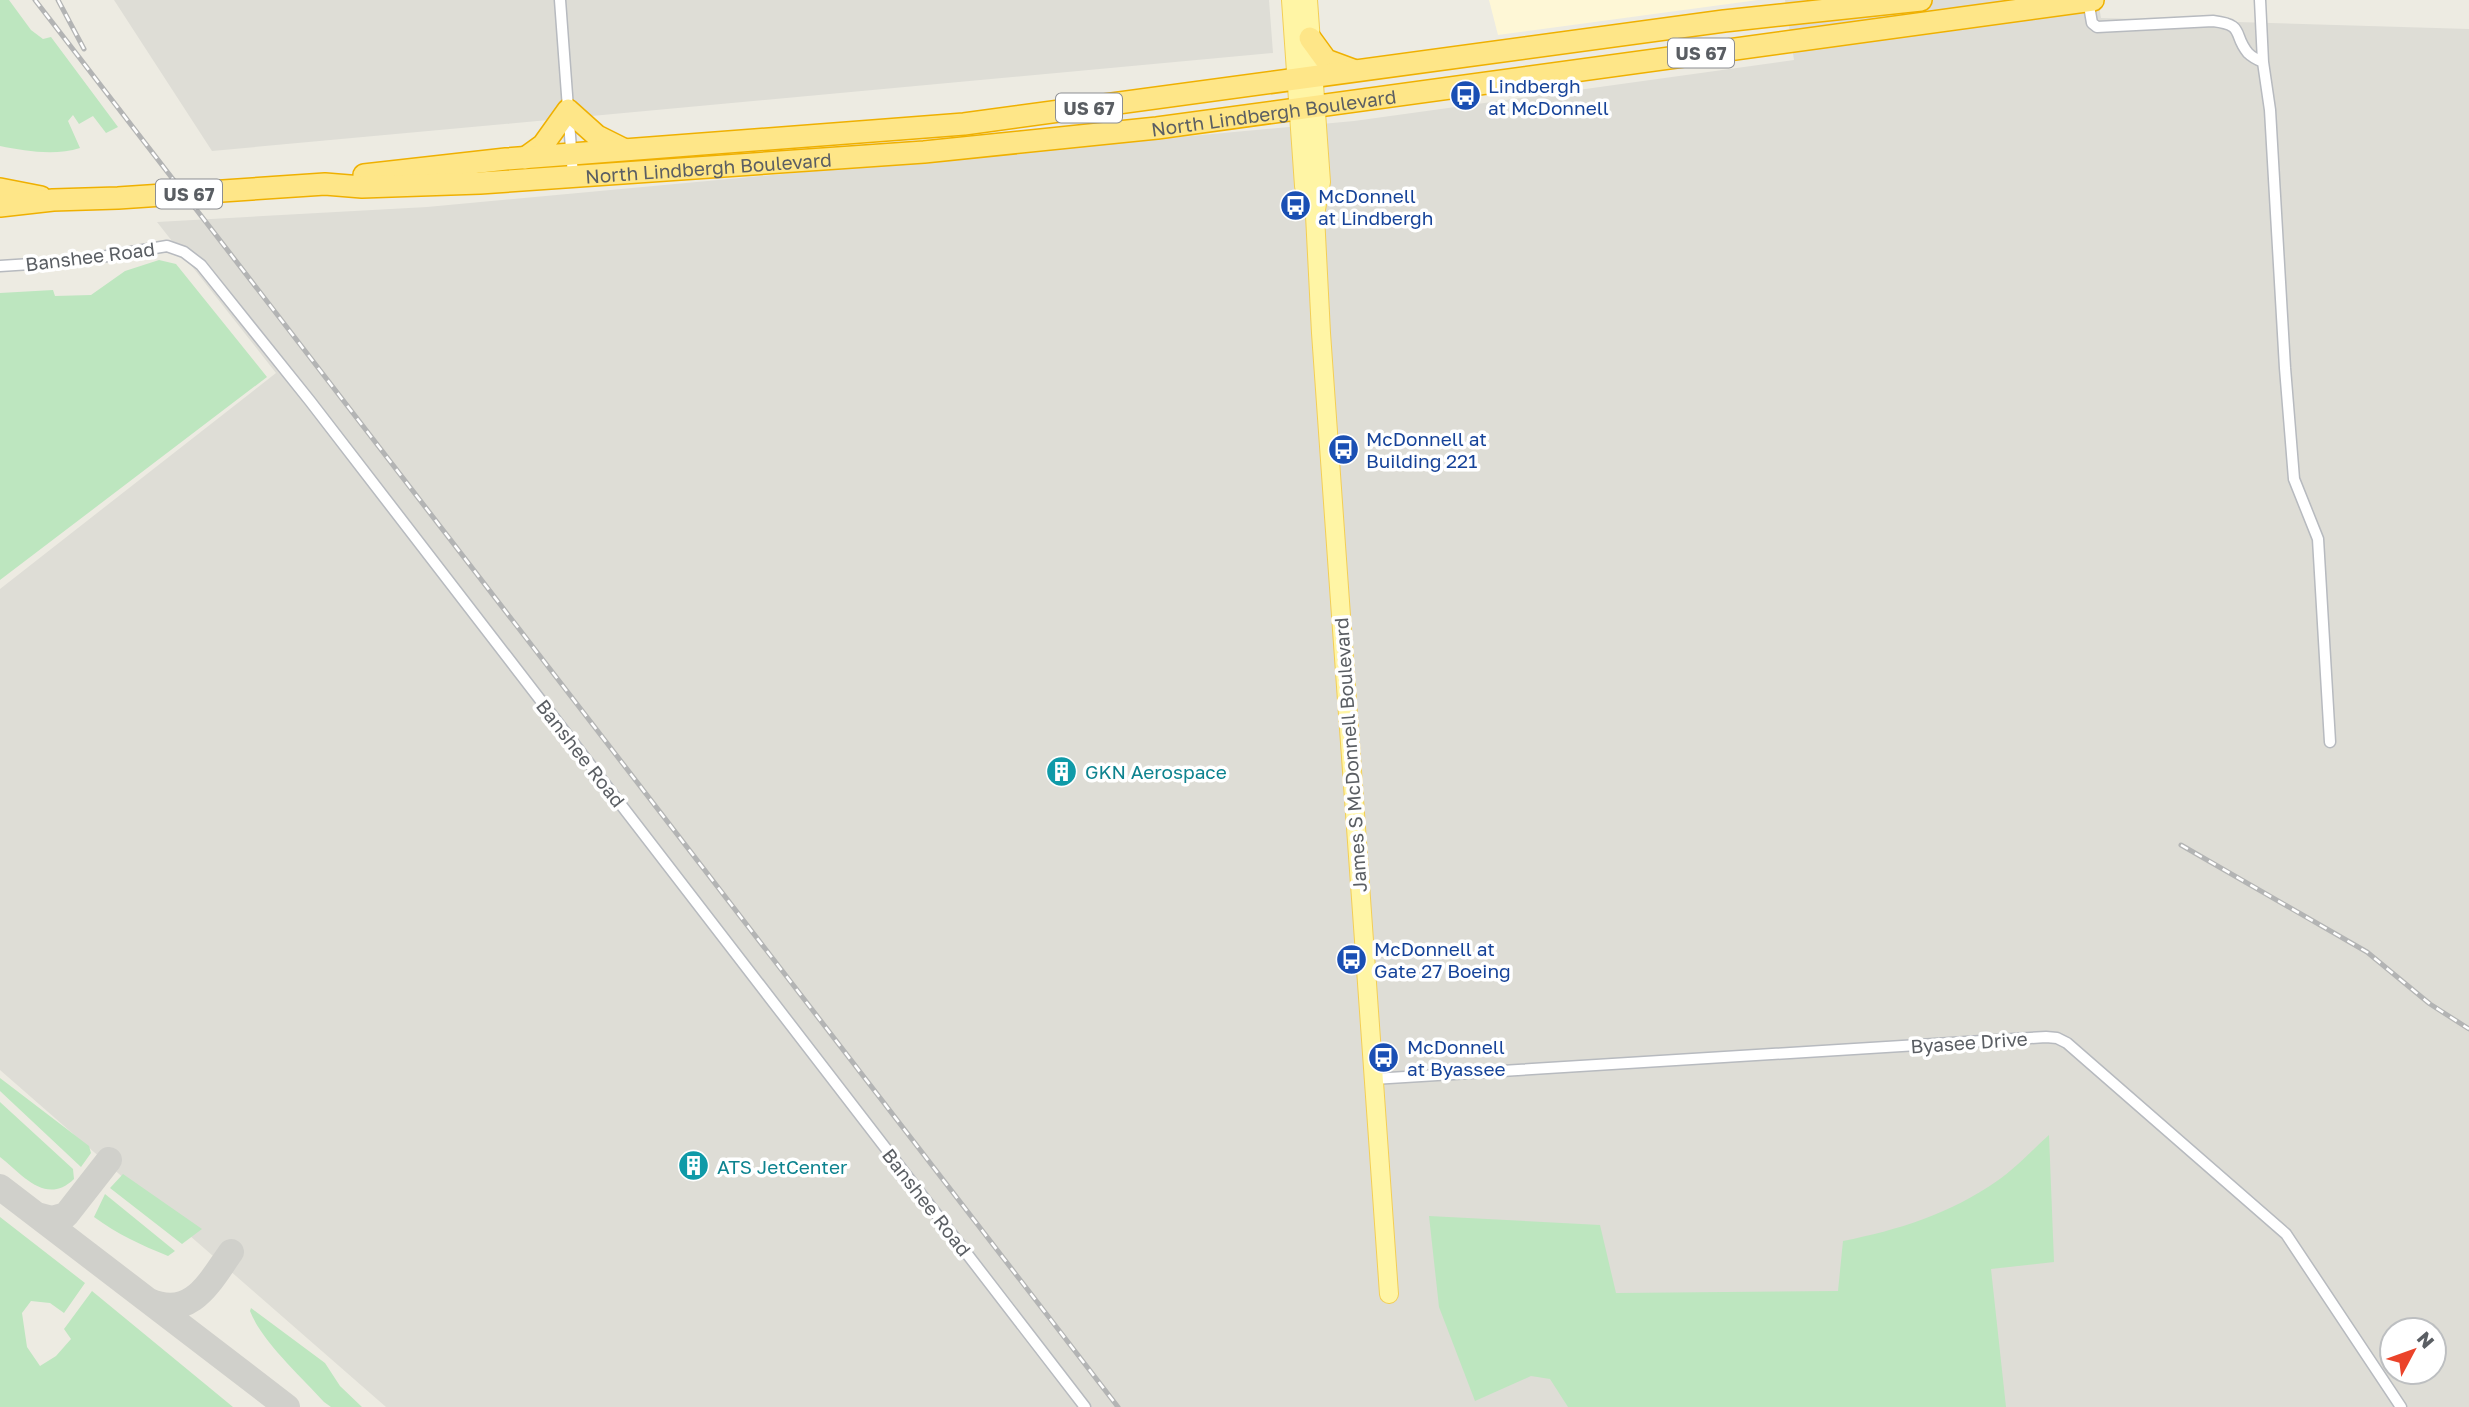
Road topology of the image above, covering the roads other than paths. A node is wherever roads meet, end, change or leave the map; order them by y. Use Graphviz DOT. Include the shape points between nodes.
graph roads {
  1 [pos="560,0"];
  2 [pos="1291,0"];
  3 [pos="1308,0"];
  4 [pos="1921,0"];
  5 [pos="2088,0"];
  6 [pos="2093,0"];
  7 [pos="2260,0"];
  8 [pos="1310,38"];
  9 [pos="2263,62"];
  10 [pos="1358,71"];
  11 [pos="1305,78"];
  12 [pos="1307,108"];
  13 [pos="568,110"];
  14 [pos="625,150"];
  15 [pos="571,155"];
  16 [pos="524,158"];
  17 [pos="573,176"];
  18 [pos="325,184"];
  19 [pos="0,188"];
  20 [pos="53,200"];
  21 [pos="0,206"];
  22 [pos="0,266"];
  23 [pos="2330,742"];
  24 [pos="1373,1079"];
  25 [pos="1389,1294"];
  26 [pos="1085,1407"];
  27 [pos="2401,1407"];
  1 -- 13 [label="street"];
  2 -- 11 [label="main road, James S McDonnell Boulevard"];
  3 -- 8 [label="main road, James S McDonnell Boulevard"];
  4 -- 10 [label="highway, North Lindbergh Boulevard / US 67"];
  5 -- 6 [label="highway, North Lindbergh Boulevard / US 67"];
  5 -- 9 [label="street" via="2097,27 2228,23 2236,28 2249,55"];
  5 -- 12 [label="highway, North Lindbergh Boulevard / US 67"];
  7 -- 9 [label="street"];
  8 -- 10 [label="highway" via="1326,60"];
  8 -- 11 [label="main road, James S McDonnell Boulevard"];
  9 -- 23 [label="street" via="2294,479 2318,539"];
  10 -- 11 [label="highway, North Lindbergh Boulevard / US 67"];
  11 -- 12 [label="main road, James S McDonnell Boulevard"];
  11 -- 14 [label="highway, North Lindbergh Boulevard / US 67" via="964,124"];
  12 -- 17 [label="highway, North Lindbergh Boulevard / US 67" via="924,152"];
  12 -- 24 [label="main road, James S McDonnell Boulevard" via="1321,182 1315,215 1321,333"];
  13 -- 14 [label="highway" via="597,136"];
  13 -- 15 [label="street"];
  13 -- 16 [label="highway" via="543,145"];
  14 -- 15 [label="highway, North Lindbergh Boulevard / US 67"];
  15 -- 16 [label="highway, North Lindbergh Boulevard / US 67"];
  15 -- 17 [label="street"];
  16 -- 18 [label="highway, North Lindbergh Boulevard / US 67" via="403,170"];
  17 -- 18 [label="highway, North Lindbergh Boulevard / US 67" via="427,186"];
  18 -- 20 [label="highway, North Lindbergh Boulevard / US 67"];
  19 -- 20 [label="highway, North Lindbergh Boulevard / US 67"];
  20 -- 21 [label="highway, North Lindbergh Boulevard / US 67"];
  22 -- 26 [label="street, Banshee Road" via="77,261 167,246 201,265"];
  24 -- 25 [label="main road, James S McDonnell Boulevard"];
  24 -- 27 [label="street, Byasee Drive" via="2057,1038 2286,1234"];
}
